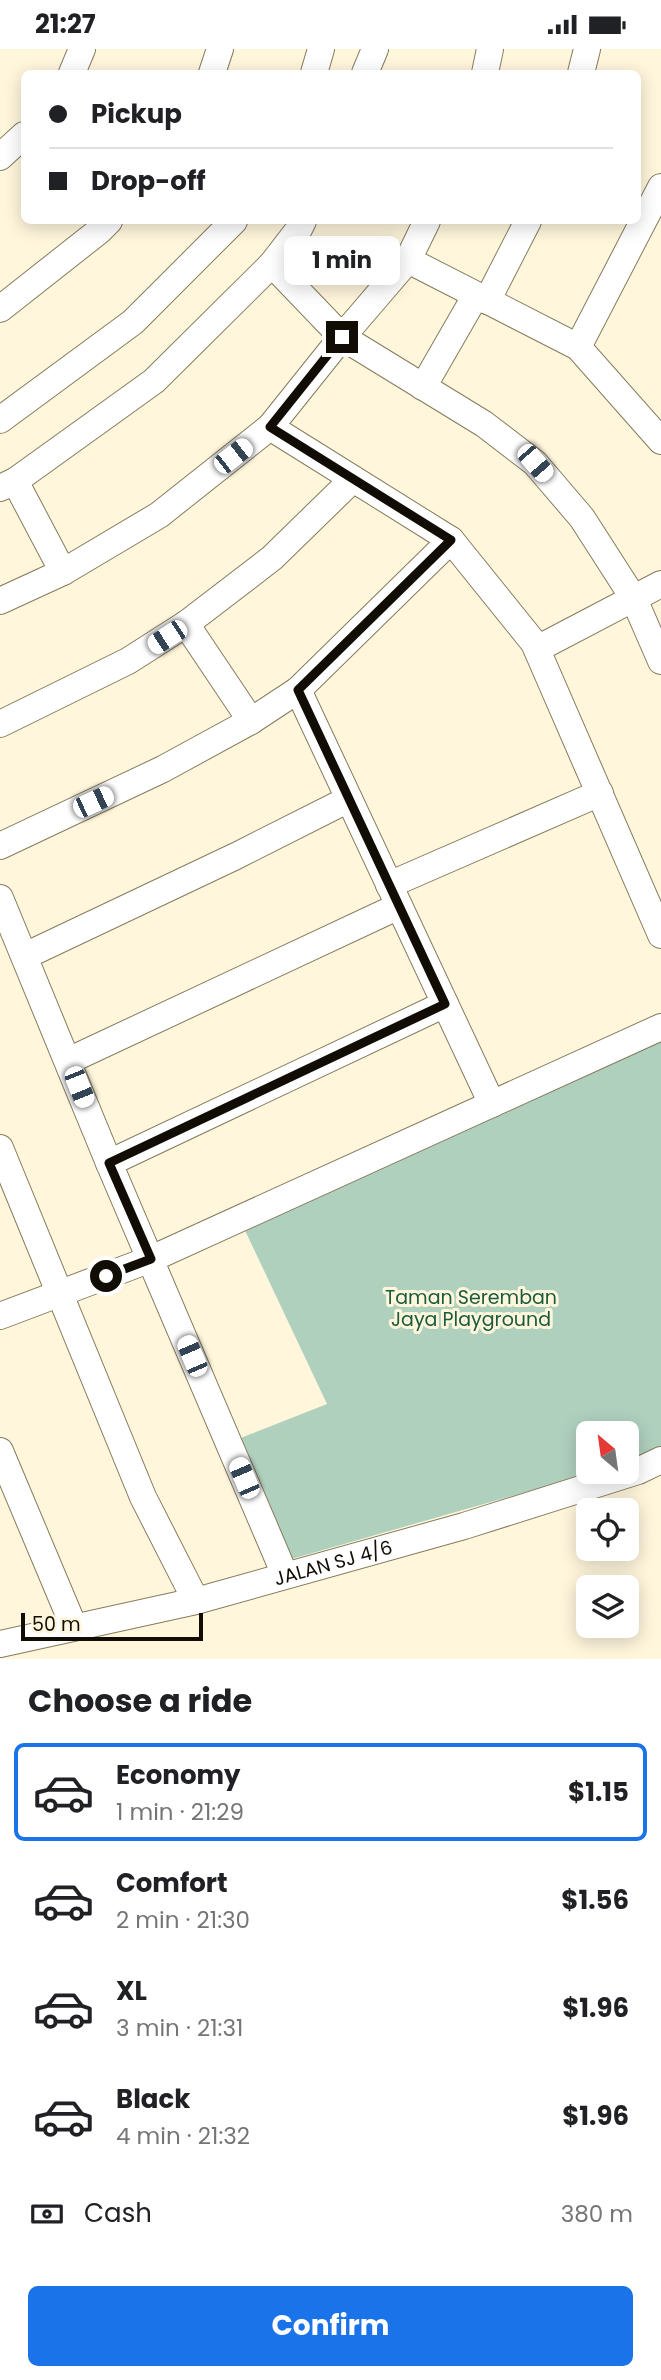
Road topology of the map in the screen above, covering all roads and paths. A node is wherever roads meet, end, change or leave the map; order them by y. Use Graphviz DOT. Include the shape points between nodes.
graph roads {
  1 [pos="82,49"];
  2 [pos="220,49"];
  3 [pos="321,49"];
  4 [pos="375,49"];
  5 [pos="490,49"];
  6 [pos="587,49"];
  7 [pos="73,70"];
  8 [pos="213,70"];
  9 [pos="315,70"];
  10 [pos="366,70"];
  11 [pos="486,70"];
  12 [pos="582,70"];
  13 [pos="21,138"];
  14 [pos="0,157"];
  15 [pos="661,187"];
  16 [pos="106,224"];
  17 [pos="231,224"];
  18 [pos="302,224"];
  19 [pos="426,224"];
  20 [pos="526,224"];
  21 [pos="408,260"];
  22 [pos="272,264"];
  23 [pos="482,298"];
  24 [pos="0,309"];
  25 [pos="342,337"];
  26 [pos="578,347"];
  27 [pos="422,387"];
  28 [pos="0,420"];
  29 [pos="270,427"];
  30 [pos="661,442"];
  31 [pos="353,479"];
  32 [pos="7,485"];
  33 [pos="451,540"];
  34 [pos="63,572"];
  35 [pos="661,584"];
  36 [pos="634,599"];
  37 [pos="0,601"];
  38 [pos="186,624"];
  39 [pos="537,649"];
  40 [pos="661,661"];
  41 [pos="298,690"];
  42 [pos="251,721"];
  43 [pos="0,724"];
  44 [pos="600,793"];
  45 [pos="349,799"];
  46 [pos="0,846"];
  47 [pos="394,896"];
  48 [pos="0,898"];
  49 [pos="661,935"];
  50 [pos="14,949"];
  51 [pos="445,1004"];
  52 [pos="661,1027"];
  53 [pos="68,1061"];
  54 [pos="492,1104"];
  55 [pos="0,1148"];
  56 [pos="109,1163"];
  57 [pos="151,1259"];
  58 [pos="61,1293"];
  59 [pos="0,1316"];
  60 [pos="0,1451"];
  61 [pos="661,1460"];
  62 [pos="285,1575"];
  63 [pos="196,1601"];
  64 [pos="74,1627"];
  65 [pos="0,1644"];
  1 -- 7 [label="street"];
  2 -- 8 [label="street"];
  3 -- 9 [label="street"];
  4 -- 10 [label="street"];
  5 -- 11 [label="street"];
  6 -- 12 [label="street"];
  13 -- 14 [label="street"];
  15 -- 26 [label="street"];
  16 -- 24 [label="street"];
  17 -- 28 [label="street" via="133,322"];
  18 -- 22 [label="street"];
  19 -- 21 [label="street"];
  20 -- 23 [label="street"];
  21 -- 23 [label="street"];
  21 -- 25 [label="street"];
  22 -- 25 [label="street"];
  22 -- 32 [label="street" via="154,381"];
  23 -- 26 [label="street"];
  23 -- 27 [label="street"];
  25 -- 27 [label="street"];
  25 -- 29 [label="street"];
  26 -- 30 [label="street"];
  27 -- 36 [label="street" via="484,424 535,463 582,518"];
  29 -- 31 [label="street"];
  29 -- 34 [label="street" via="159,515"];
  31 -- 33 [label="street"];
  31 -- 38 [label="street" via="272,558"];
  32 -- 34 [label="street"];
  33 -- 39 [label="street"];
  33 -- 41 [label="street"];
  34 -- 37 [label="street"];
  35 -- 36 [label="street"];
  36 -- 39 [label="street"];
  36 -- 40 [label="street"];
  38 -- 42 [label="street"];
  38 -- 43 [label="street" via="128,661"];
  39 -- 44 [label="street"];
  41 -- 42 [label="street"];
  41 -- 45 [label="street"];
  42 -- 46 [label="street" via="163,769"];
  44 -- 47 [label="street"];
  44 -- 49 [label="street"];
  45 -- 47 [label="street"];
  45 -- 50 [label="street" via="223,862"];
  47 -- 51 [label="street"];
  47 -- 53 [label="street"];
  48 -- 50 [label="street"];
  50 -- 53 [label="street"];
  51 -- 54 [label="street"];
  51 -- 56 [label="street"];
  52 -- 54 [label="street"];
  53 -- 56 [label="street"];
  54 -- 57 [label="street"];
  55 -- 58 [label="street"];
  56 -- 57 [label="street"];
  57 -- 58 [label="street"];
  57 -- 62 [label="street"];
  58 -- 59 [label="street"];
  58 -- 63 [label="street" via="143,1497"];
  60 -- 64 [label="street"];
  61 -- 62 [label="street, JALAN SJ 4/6" via="464,1525"];
  62 -- 63 [label="street, JALAN SJ 4/6"];
  63 -- 64 [label="street, JALAN SJ 4/6"];
  64 -- 65 [label="street, JALAN SJ 4/6"];
}
